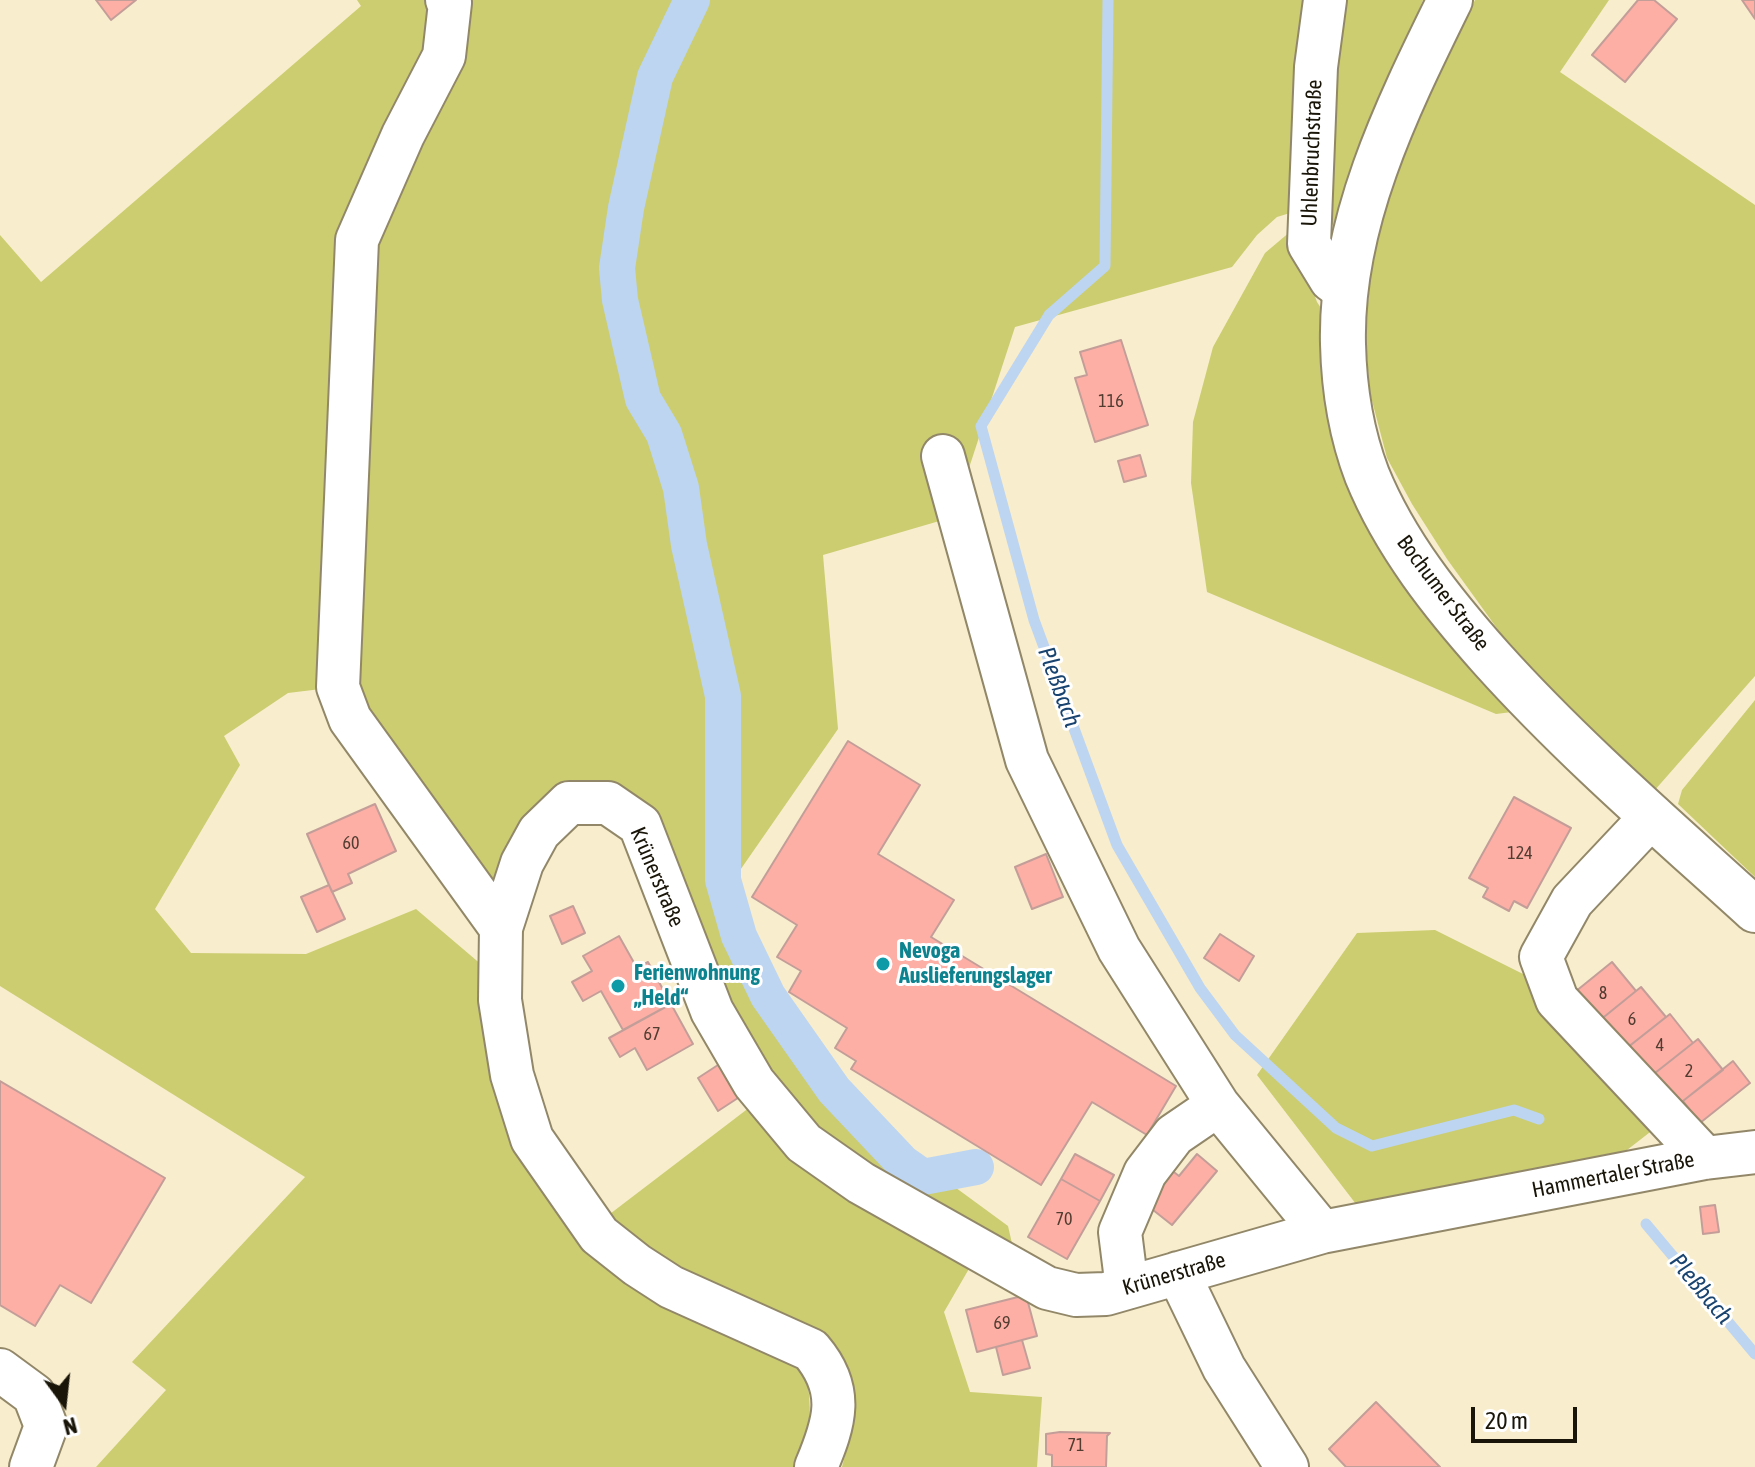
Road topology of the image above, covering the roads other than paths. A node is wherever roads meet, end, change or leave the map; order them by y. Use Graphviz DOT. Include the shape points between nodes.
graph roads {
  1 [pos="447,0"];
  2 [pos="1325,0"];
  3 [pos="1450,0"];
  4 [pos="1346,291"];
  5 [pos="943,456"];
  6 [pos="1652,816"];
  7 [pos="1755,910"];
  8 [pos="501,928"];
  9 [pos="1218,1105"];
  10 [pos="1755,1152"];
  11 [pos="1705,1158"];
  12 [pos="1472,1202"];
  13 [pos="1322,1232"];
  14 [pos="1178,1273"];
  15 [pos="1127,1288"];
  16 [pos="0,1370"];
  17 [pos="31,1467"];
  18 [pos="816,1467"];
  19 [pos="1287,1467"];
  1 -- 8 [label="street" via="444,56 357,240 338,687 350,719"];
  2 -- 4 [label="street, Uhlenbruchstraße" via="1316,67 1309,244 1331,280"];
  3 -- 4 [label="main road, Bochumer Straße" via="1396,110 1362,212"];
  4 -- 6 [label="main road, Bochumer Straße" via="1343,343 1355,436 1367,475 1403,545 1464,628 1535,707"];
  5 -- 9 [label="street" via="1027,760 1119,949"];
  6 -- 7 [label="main road, Bochumer Straße"];
  6 -- 11 [label="street" via="1572,901 1541,957 1557,1000"];
  8 -- 15 [label="street, Krünerstraße" via="522,863 539,832 569,803 608,803 640,825 712,1011 754,1083 804,1143 861,1183 1047,1288 1076,1295"];
  8 -- 18 [label="street, Krünerstraße" via="500,1000 512,1075 532,1139 599,1235 637,1265 671,1287 811,1350 833,1389 834,1417"];
  9 -- 13 [label="street"];
  9 -- 15 [label="street" via="1174,1135 1145,1173 1120,1232"];
  10 -- 11 [label="street, Hammertaler Straße"];
  11 -- 12 [label="street, Hammertaler Straße"];
  12 -- 13 [label="street, Krünerstraße"];
  13 -- 14 [label="street, Krünerstraße"];
  14 -- 15 [label="street, Krünerstraße"];
  14 -- 19 [label="street" via="1224,1368"];
  16 -- 17 [label="street" via="34,1395 46,1426"];
}
